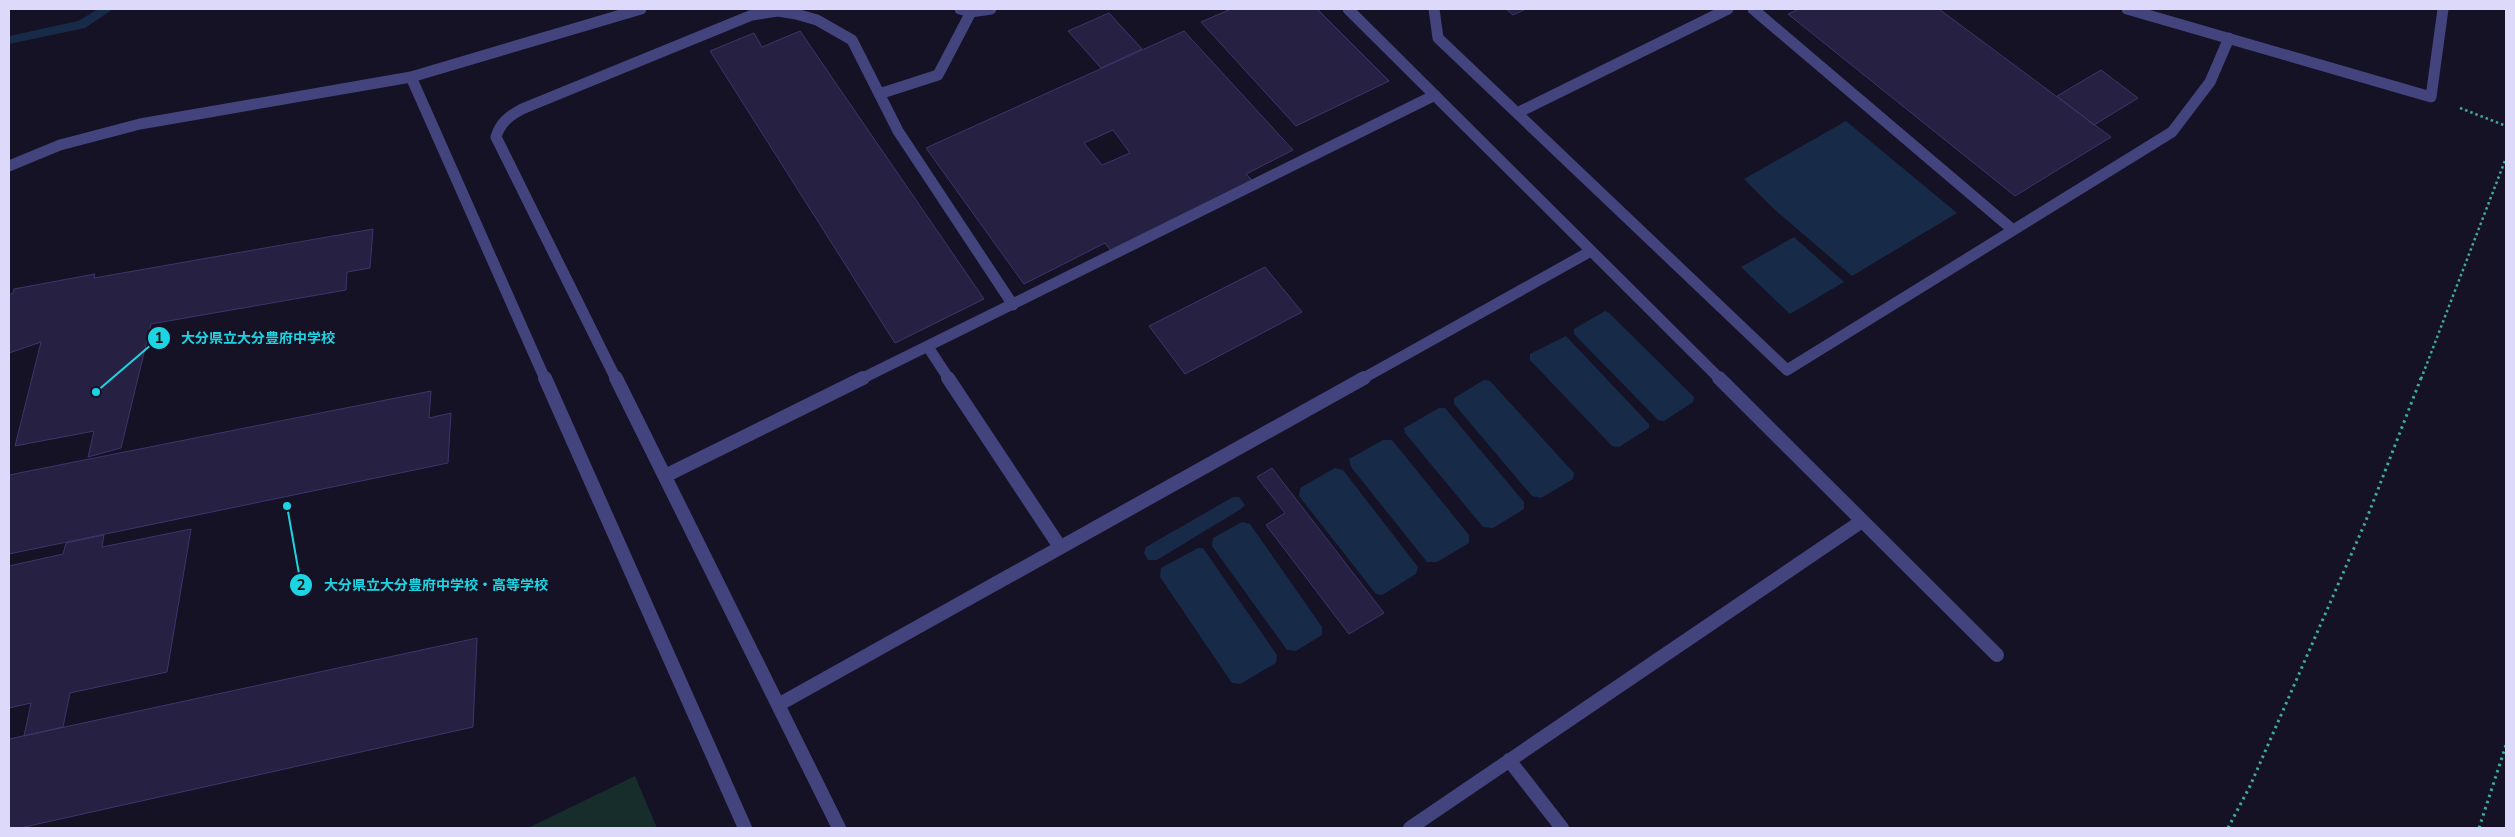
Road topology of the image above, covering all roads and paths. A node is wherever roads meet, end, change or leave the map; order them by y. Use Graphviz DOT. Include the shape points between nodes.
graph roads {
  1 [pos="641,9"];
  2 [pos="960,9"];
  3 [pos="991,9"];
  4 [pos="1348,9"];
  5 [pos="1434,9"];
  6 [pos="1728,9"];
  7 [pos="1753,9"];
  8 [pos="2127,9"];
  9 [pos="2443,9"];
  10 [pos="971,12"];
  11 [pos="2229,38"];
  12 [pos="411,77"];
  13 [pos="879,94"];
  14 [pos="1435,95"];
  15 [pos="2431,98"];
  16 [pos="1517,113"];
  17 [pos="2506,126"];
  18 [pos="2506,158"];
  19 [pos="9,166"];
  20 [pos="2013,230"];
  21 [pos="1591,250"];
  22 [pos="1013,305"];
  23 [pos="928,347"];
  24 [pos="665,476"];
  25 [pos="1862,521"];
  26 [pos="1060,547"];
  27 [pos="1997,655"];
  28 [pos="778,705"];
  29 [pos="2506,745"];
  30 [pos="1509,760"];
  31 [pos="745,828"];
  32 [pos="840,828"];
  33 [pos="1410,828"];
  34 [pos="1562,828"];
  35 [pos="2228,828"];
  36 [pos="2479,828"];
  1 -- 12 [label="street"];
  2 -- 10 [label="street"];
  3 -- 10 [label="street"];
  4 -- 14 [label="street"];
  5 -- 16 [label="street" via="1438,38"];
  6 -- 16 [label="street"];
  7 -- 20 [label="street"];
  8 -- 11 [label="street"];
  9 -- 15 [label="street"];
  10 -- 13 [label="street" via="938,75"];
  11 -- 15 [label="street"];
  11 -- 20 [label="street" via="2210,82 2172,132"];
  12 -- 19 [label="street" via="140,124 60,145"];
  12 -- 31 [label="street"];
  13 -- 22 [label="street" via="898,131"];
  13 -- 24 [label="street" via="852,40 818,20 787,13 762,12 522,109 502,122 496,137"];
  14 -- 21 [label="street"];
  14 -- 22 [label="street"];
  15 -- 17 [label="path"];
  16 -- 20 [label="street" via="1787,370"];
  18 -- 35 [label="path" via="2365,523 2250,786"];
  21 -- 25 [label="street"];
  21 -- 26 [label="street"];
  22 -- 23 [label="street"];
  23 -- 24 [label="street"];
  23 -- 26 [label="street"];
  24 -- 28 [label="street"];
  25 -- 27 [label="street"];
  25 -- 30 [label="street"];
  26 -- 28 [label="street"];
  28 -- 32 [label="street"];
  29 -- 36 [label="path"];
  30 -- 33 [label="street"];
  30 -- 34 [label="street"];
}
